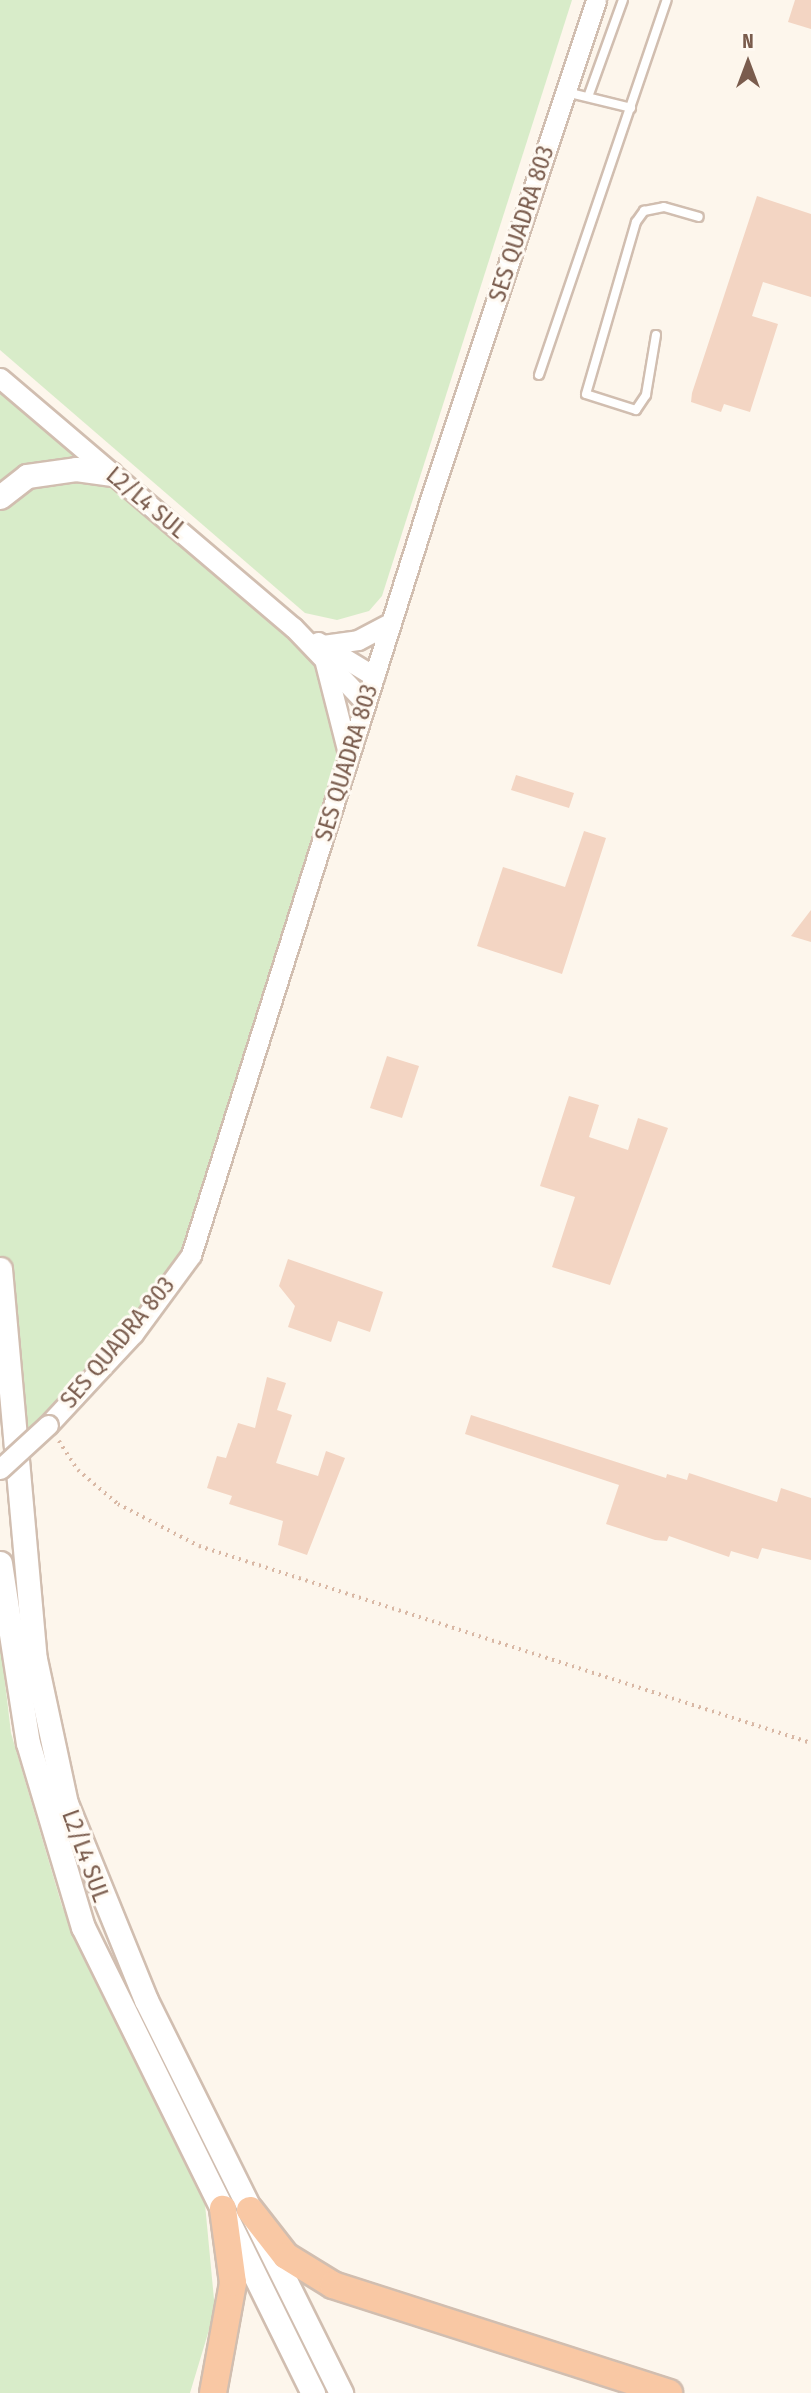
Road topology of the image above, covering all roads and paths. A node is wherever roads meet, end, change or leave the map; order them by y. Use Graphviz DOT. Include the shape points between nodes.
graph roads {
  1 [pos="596,0"];
  2 [pos="623,0"];
  3 [pos="667,0"];
  4 [pos="566,92"];
  5 [pos="588,97"];
  6 [pos="631,108"];
  7 [pos="699,217"];
  8 [pos="656,335"];
  9 [pos="538,376"];
  10 [pos="0,378"];
  11 [pos="111,474"];
  12 [pos="0,497"];
  13 [pos="390,623"];
  14 [pos="323,652"];
  15 [pos="374,676"];
  16 [pos="365,702"];
  17 [pos="349,757"];
  18 [pos="0,1269"];
  19 [pos="48,1425"];
  20 [pos="0,1469"];
  21 [pos="0,1563"];
  22 [pos="811,1743"];
  23 [pos="223,2209"];
  24 [pos="250,2210"];
  25 [pos="213,2393"];
  26 [pos="313,2393"];
  27 [pos="341,2393"];
  28 [pos="668,2393"];
  1 -- 4 [label="street, SES QUADRA 803"];
  2 -- 5 [label="lane"];
  3 -- 6 [label="lane"];
  4 -- 5 [label="lane"];
  4 -- 13 [label="street, SES QUADRA 803"];
  5 -- 6 [label="lane"];
  6 -- 9 [label="lane"];
  7 -- 8 [label="lane" via="664,207 644,211 636,222 586,394 636,410 646,396"];
  10 -- 11 [label="street, L2/L4 SUL"];
  11 -- 12 [label="main road" via="76,469 27,476"];
  11 -- 14 [label="street, L2/L4 SUL"];
  13 -- 14 [label="street"];
  13 -- 15 [label="street, SES QUADRA 803"];
  14 -- 15 [label="street, L2/L4 SUL"];
  14 -- 16 [label="street, L2/L4 SUL"];
  14 -- 17 [label="street"];
  15 -- 16 [label="street, SES QUADRA 803"];
  16 -- 17 [label="street, SES QUADRA 803"];
  17 -- 19 [label="street, SES QUADRA 803" via="191,1255 133,1334"];
  18 -- 24 [label="main road, L2/L4 SUL" via="35,1659 66,1803 124,1952"];
  19 -- 20 [label="street, SES QUADRA 803, bridge"];
  19 -- 22 [label="path" via="78,1470 118,1504 199,1546"];
  21 -- 23 [label="main road, L2/L4 SUL" via="28,1744 63,1871 83,1927"];
  23 -- 25 [label="highway" via="233,2283"];
  23 -- 26 [label="main road, L2/L4 SUL"];
  24 -- 27 [label="main road, L2/L4 SUL"];
  24 -- 28 [label="highway" via="286,2256 333,2285"];
}
